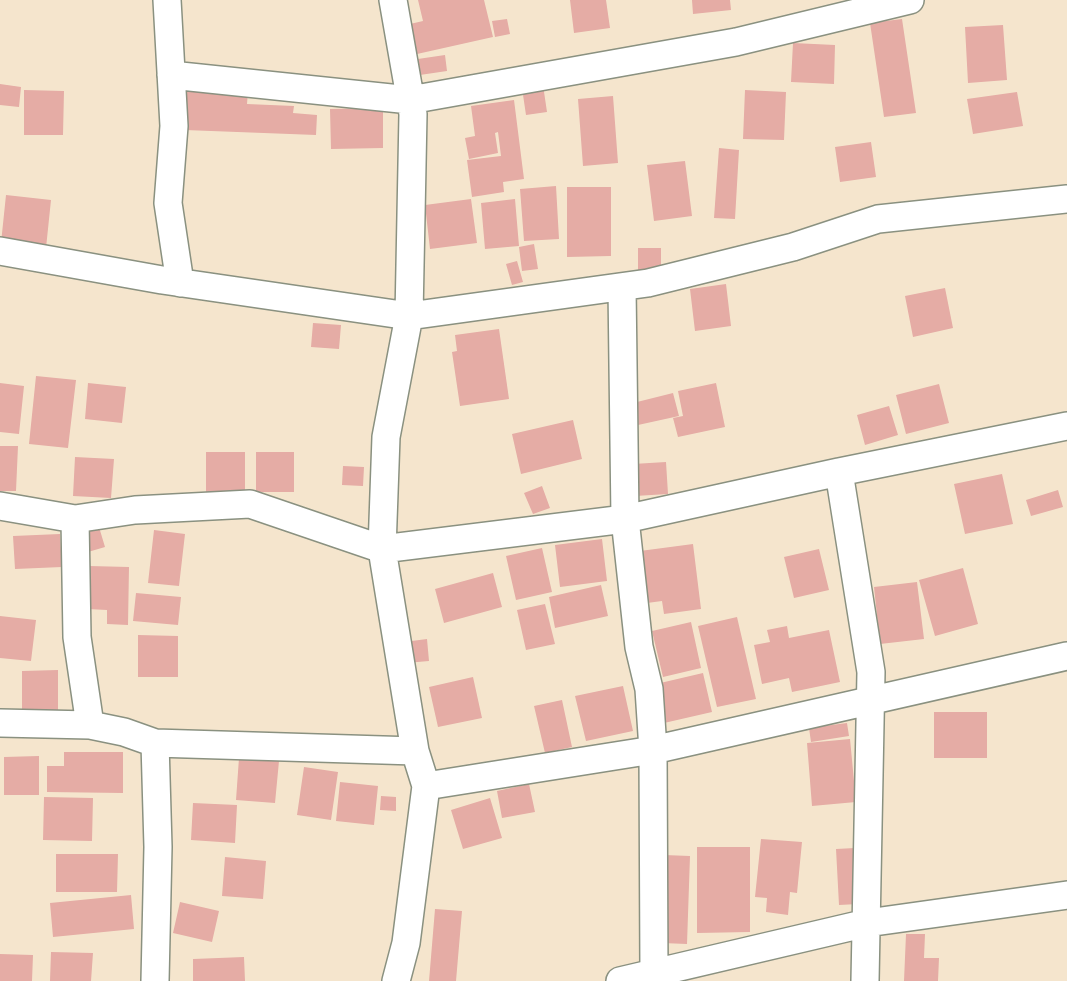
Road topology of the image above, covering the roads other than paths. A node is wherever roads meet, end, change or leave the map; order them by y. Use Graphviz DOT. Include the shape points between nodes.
graph roads {
  1 [pos="167,0"];
  2 [pos="393,0"];
  3 [pos="910,0"];
  4 [pos="171,75"];
  5 [pos="410,100"];
  6 [pos="1067,199"];
  7 [pos="0,252"];
  8 [pos="180,283"];
  9 [pos="622,287"];
  10 [pos="409,316"];
  11 [pos="1067,426"];
  12 [pos="839,472"];
  13 [pos="0,506"];
  14 [pos="75,519"];
  15 [pos="625,519"];
  16 [pos="382,549"];
  17 [pos="1067,656"];
  18 [pos="871,702"];
  19 [pos="0,723"];
  20 [pos="90,725"];
  21 [pos="155,743"];
  22 [pos="653,750"];
  23 [pos="415,751"];
  24 [pos="426,786"];
  25 [pos="1067,895"];
  26 [pos="867,923"];
  27 [pos="654,975"];
  28 [pos="155,981"];
  29 [pos="396,981"];
  30 [pos="620,981"];
  31 [pos="865,981"];
  1 -- 4 [label="street"];
  2 -- 5 [label="street"];
  3 -- 5 [label="street" via="736,42"];
  4 -- 5 [label="street"];
  4 -- 8 [label="street" via="174,126 168,203"];
  5 -- 10 [label="street"];
  6 -- 9 [label="street" via="878,219 793,247"];
  7 -- 8 [label="street"];
  8 -- 10 [label="street"];
  9 -- 10 [label="street"];
  9 -- 15 [label="street"];
  10 -- 16 [label="street" via="386,436"];
  11 -- 12 [label="street"];
  12 -- 15 [label="street"];
  12 -- 18 [label="street" via="871,672"];
  13 -- 14 [label="street"];
  14 -- 16 [label="street" via="135,510 250,504"];
  14 -- 20 [label="street" via="77,637"];
  15 -- 16 [label="street"];
  15 -- 22 [label="street" via="639,647 649,689"];
  16 -- 23 [label="street"];
  17 -- 18 [label="street"];
  18 -- 22 [label="street"];
  18 -- 26 [label="street"];
  19 -- 20 [label="street"];
  20 -- 21 [label="street"];
  21 -- 23 [label="street"];
  21 -- 28 [label="street"];
  22 -- 24 [label="street"];
  22 -- 27 [label="street"];
  23 -- 24 [label="street"];
  24 -- 29 [label="street" via="406,943"];
  25 -- 26 [label="street"];
  26 -- 27 [label="street"];
  26 -- 31 [label="street"];
  27 -- 30 [label="street"];
}
